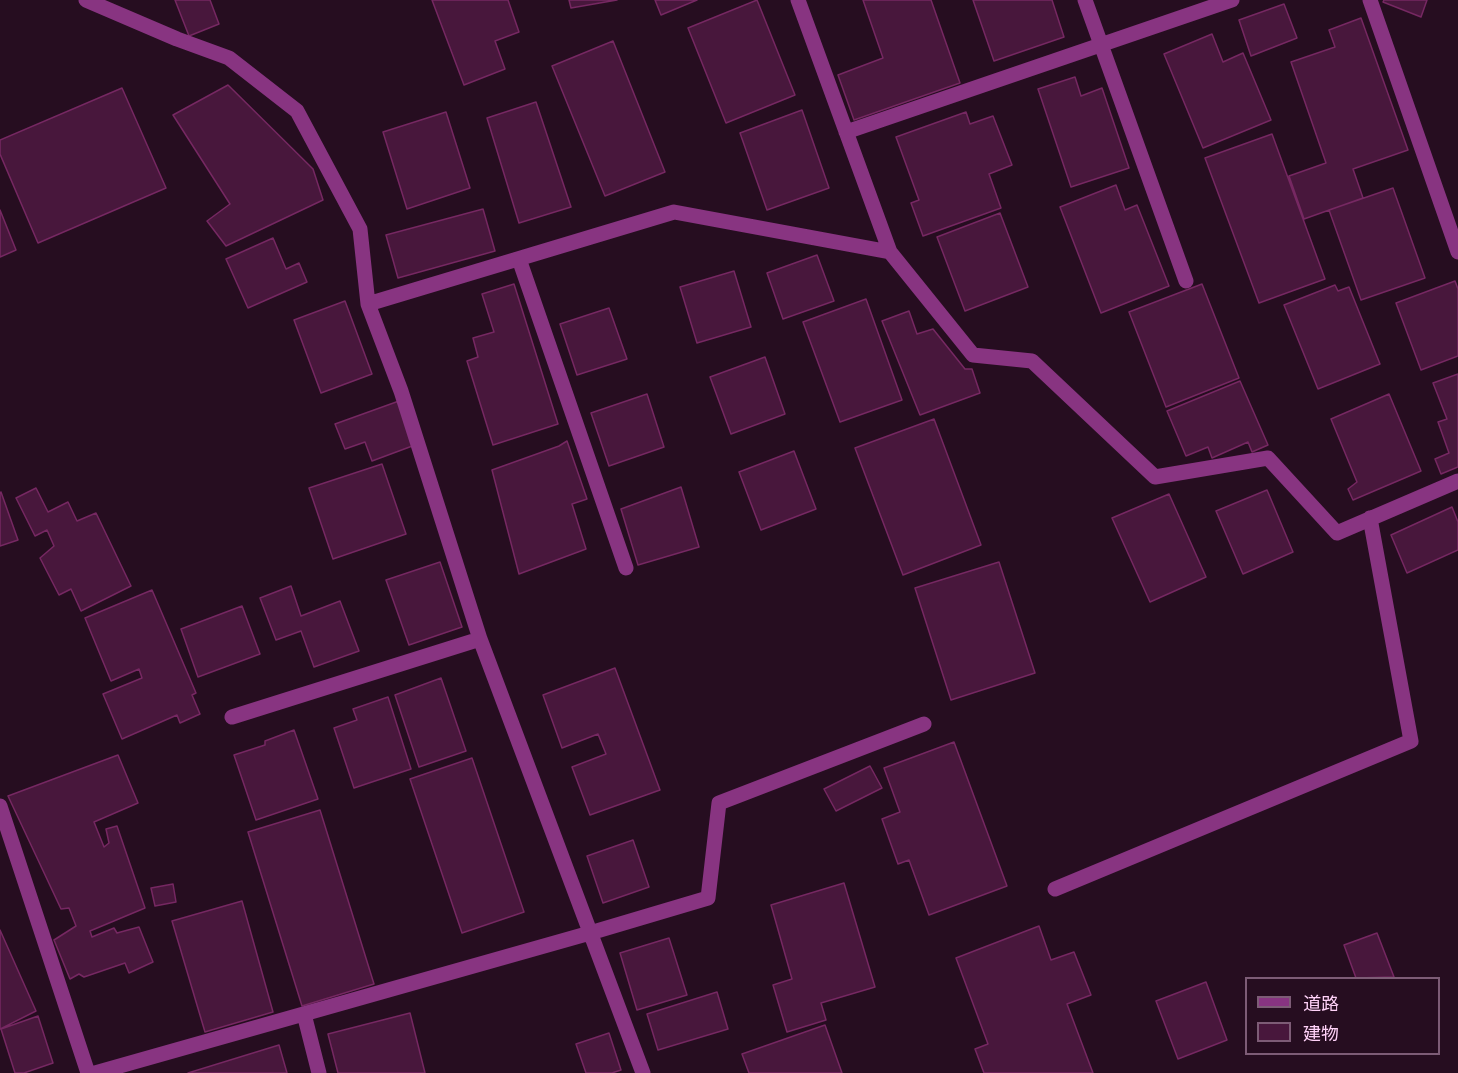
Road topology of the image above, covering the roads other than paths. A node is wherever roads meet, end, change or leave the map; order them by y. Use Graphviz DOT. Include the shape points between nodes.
graph roads {
  1 [pos="86,0"];
  2 [pos="798,0"];
  3 [pos="1085,0"];
  4 [pos="1232,0"];
  5 [pos="1370,0"];
  6 [pos="1101,45"];
  7 [pos="846,132"];
  8 [pos="890,252"];
  9 [pos="1458,252"];
  10 [pos="519,259"];
  11 [pos="1186,281"];
  12 [pos="368,304"];
  13 [pos="1458,481"];
  14 [pos="1370,518"];
  15 [pos="626,568"];
  16 [pos="480,639"];
  17 [pos="232,717"];
  18 [pos="924,724"];
  19 [pos="0,806"];
  20 [pos="1054,889"];
  21 [pos="590,933"];
  22 [pos="304,1014"];
  23 [pos="88,1073"];
  24 [pos="95,1073"];
  25 [pos="319,1073"];
  26 [pos="643,1073"];
  1 -- 12 [label="street" via="229,58 297,111 360,229"];
  2 -- 7 [label="street"];
  3 -- 6 [label="street"];
  4 -- 6 [label="street"];
  5 -- 9 [label="street"];
  6 -- 7 [label="street"];
  6 -- 11 [label="street"];
  7 -- 8 [label="street"];
  8 -- 10 [label="street" via="674,212"];
  8 -- 14 [label="street" via="973,355 1032,361 1155,477 1268,458 1337,532"];
  10 -- 12 [label="street"];
  10 -- 15 [label="street"];
  12 -- 16 [label="street" via="401,391"];
  13 -- 14 [label="street"];
  14 -- 20 [label="street" via="1411,741"];
  16 -- 17 [label="street"];
  16 -- 21 [label="street"];
  18 -- 21 [label="street" via="718,803 708,898"];
  19 -- 23 [label="street"];
  21 -- 22 [label="street"];
  21 -- 26 [label="street"];
  22 -- 24 [label="street"];
  22 -- 25 [label="street"];
}
